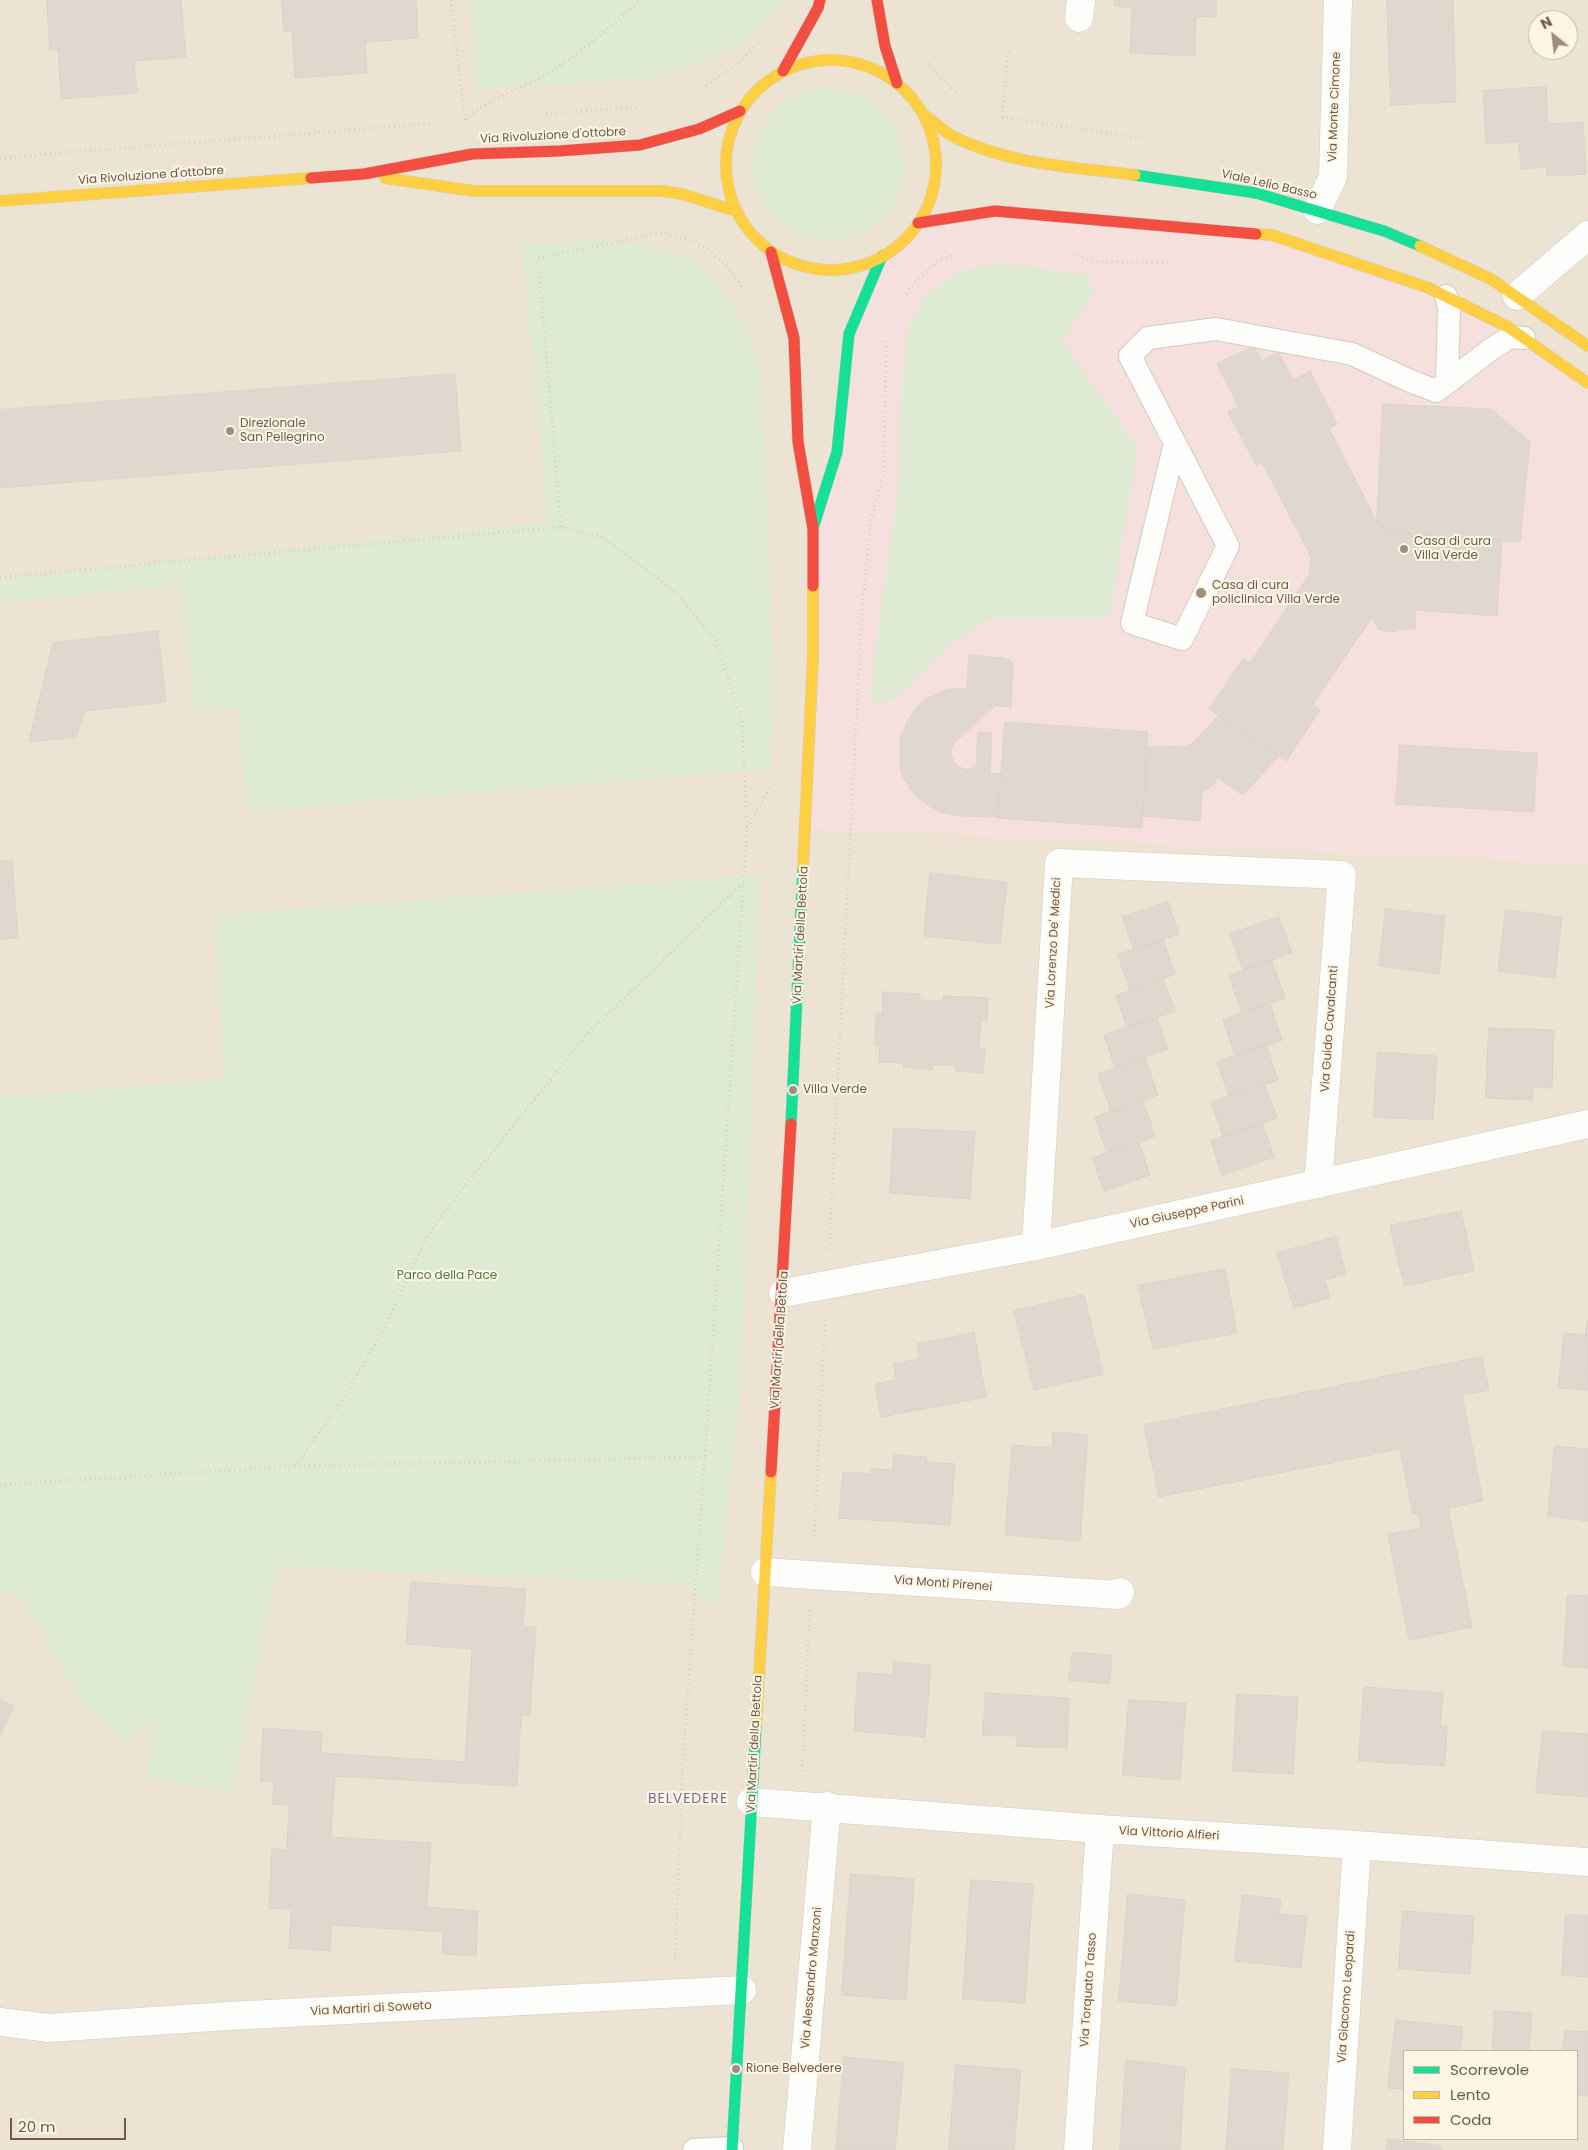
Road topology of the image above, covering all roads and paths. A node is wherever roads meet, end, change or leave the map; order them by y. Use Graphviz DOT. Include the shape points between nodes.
graph roads {
  1 [pos="451,0"];
  2 [pos="640,0"];
  3 [pos="820,0"];
  4 [pos="877,0"];
  5 [pos="1338,0"];
  6 [pos="762,38"];
  7 [pos="927,60"];
  8 [pos="783,71"];
  9 [pos="897,83"];
  10 [pos="697,91"];
  11 [pos="962,98"];
  12 [pos="740,111"];
  13 [pos="924,114"];
  14 [pos="994,114"];
  15 [pos="1002,117"];
  16 [pos="465,121"];
  17 [pos="445,122"];
  18 [pos="455,122"];
  19 [pos="0,158"];
  20 [pos="364,174"];
  21 [pos="0,202"];
  22 [pos="1316,210"];
  23 [pos="736,211"];
  24 [pos="918,223"];
  25 [pos="1581,250"];
  26 [pos="771,252"];
  27 [pos="959,252"];
  28 [pos="1066,252"];
  29 [pos="882,256"];
  30 [pos="1174,263"];
  31 [pos="905,296"];
  32 [pos="1446,296"];
  33 [pos="1517,296"];
  34 [pos="749,297"];
  35 [pos="849,334"];
  36 [pos="1524,338"];
  37 [pos="1588,346"];
  38 [pos="1447,383"];
  39 [pos="1588,383"];
  40 [pos="1175,443"];
  41 [pos="561,527"];
  42 [pos="813,529"];
  43 [pos="0,577"];
  44 [pos="776,778"];
  45 [pos="747,829"];
  46 [pos="1342,875"];
  47 [pos="742,883"];
  48 [pos="1588,1124"];
  49 [pos="1318,1184"];
  50 [pos="1036,1246"];
  51 [pos="827,1285"];
  52 [pos="783,1293"];
  53 [pos="705,1457"];
  54 [pos="294,1466"];
  55 [pos="0,1485"];
  56 [pos="765,1572"];
  57 [pos="812,1575"];
  58 [pos="1120,1592"];
  59 [pos="801,1779"];
  60 [pos="751,1802"];
  61 [pos="827,1806"];
  62 [pos="1100,1829"];
  63 [pos="1357,1845"];
  64 [pos="1588,1862"];
  65 [pos="684,1962"];
  66 [pos="742,1990"];
  67 [pos="0,2022"];
  68 [pos="732,2149"];
  69 [pos="694,2150"];
  70 [pos="797,2150"];
  71 [pos="1078,2150"];
  72 [pos="1337,2150"];
  1 -- 16 [label="path"];
  2 -- 16 [label="path" via="607,30 552,71 478,107"];
  3 -- 8 [label="main road"];
  4 -- 9 [label="main road"];
  5 -- 22 [label="street, Via Monte Cimone" via="1333,177"];
  6 -- 10 [label="path" via="736,66"];
  7 -- 11 [label="path"];
  8 -- 9 [label="main road" via="829,60 853,62 876,70"];
  8 -- 12 [label="main road" via="752,95"];
  9 -- 13 [label="main road"];
  12 -- 20 [label="main road, Via Rivoluzione d'ottobre" via="699,129 640,145 472,154"];
  12 -- 23 [label="main road" via="726,150 728,191"];
  13 -- 22 [label="main road, Viale Lelio Basso" via="954,136 999,155 1029,162 1238,190"];
  13 -- 24 [label="main road" via="934,141 936,170 931,198"];
  14 -- 15 [label="path"];
  16 -- 18 [label="path"];
  17 -- 19 [label="path"];
  20 -- 21 [label="main road, Via Rivoluzione d'ottobre"];
  20 -- 23 [label="main road, Via Rivoluzione d'ottobre" via="474,191 663,191"];
  22 -- 33 [label="main road, Viale Lelio Basso" via="1437,252"];
  23 -- 26 [label="main road" via="751,234"];
  24 -- 29 [label="main road" via="902,242"];
  24 -- 32 [label="main road" via="995,211 1272,236"];
  25 -- 33 [label="street"];
  26 -- 29 [label="main road" via="797,264 826,270 855,267"];
  26 -- 42 [label="main road, Via Martiri della Bettola" via="794,338 798,442"];
  27 -- 31 [label="path" via="938,261 909,288"];
  28 -- 30 [label="path" via="1092,261"];
  29 -- 35 [label="main road, Via Martiri della Bettola"];
  32 -- 36 [label="main road"];
  32 -- 38 [label="lane" via="1449,306"];
  33 -- 37 [label="main road, Viale Lelio Basso"];
  34 -- 41 [label="path" via="726,265 707,249 687,239 662,233 538,258"];
  35 -- 42 [label="main road, Via Martiri della Bettola" via="836,452"];
  35 -- 51 [label="path" via="886,336 884,474 871,521 862,608"];
  36 -- 38 [label="lane" via="1510,337"];
  36 -- 39 [label="main road"];
  38 -- 40 [label="lane" via="1436,391 1352,354 1216,329 1148,338 1130,356"];
  40 -- 40 [label="lane" via="1228,546 1182,639 1132,624"];
  41 -- 43 [label="path"];
  41 -- 45 [label="path" via="604,538 626,554 677,593 717,643 742,720"];
  42 -- 52 [label="main road, Via Martiri della Bettola" via="813,656"];
  44 -- 45 [label="path"];
  45 -- 47 [label="path"];
  46 -- 49 [label="street, Via Guido Cavalcanti"];
  46 -- 50 [label="street, Via Lorenzo De' Medici" via="1059,863"];
  47 -- 53 [label="path"];
  47 -- 54 [label="path" via="587,1034 456,1197 426,1238 386,1325 343,1399"];
  48 -- 49 [label="street, Via Giuseppe Parini"];
  49 -- 50 [label="street, Via Giuseppe Parini"];
  50 -- 51 [label="street, Via Giuseppe Parini"];
  51 -- 52 [label="street, Via Giuseppe Parini"];
  51 -- 57 [label="path"];
  52 -- 56 [label="main road, Via Martiri della Bettola"];
  53 -- 54 [label="path"];
  53 -- 65 [label="path" via="683,1758 675,1962"];
  54 -- 55 [label="path"];
  56 -- 57 [label="street, Via Monti Pirenei"];
  56 -- 60 [label="main road, Via Martiri della Bettola"];
  57 -- 58 [label="street, Via Monti Pirenei" via="1119,1595"];
  57 -- 59 [label="path"];
  60 -- 61 [label="street, Via Vittorio Alfieri"];
  60 -- 66 [label="main road, Via Martiri della Bettola"];
  61 -- 62 [label="street, Via Vittorio Alfieri"];
  61 -- 70 [label="street, Via Alessandro Manzoni"];
  62 -- 63 [label="street, Via Vittorio Alfieri"];
  62 -- 71 [label="street, Via Torquato Tasso"];
  63 -- 64 [label="street, Via Vittorio Alfieri"];
  63 -- 72 [label="street, Via Giacomo Leopardi"];
  66 -- 67 [label="street, Via Martiri di Soweto" via="49,2028"];
  66 -- 68 [label="main road, Via Martiri della Bettola"];
  68 -- 69 [label="lane"];
}
